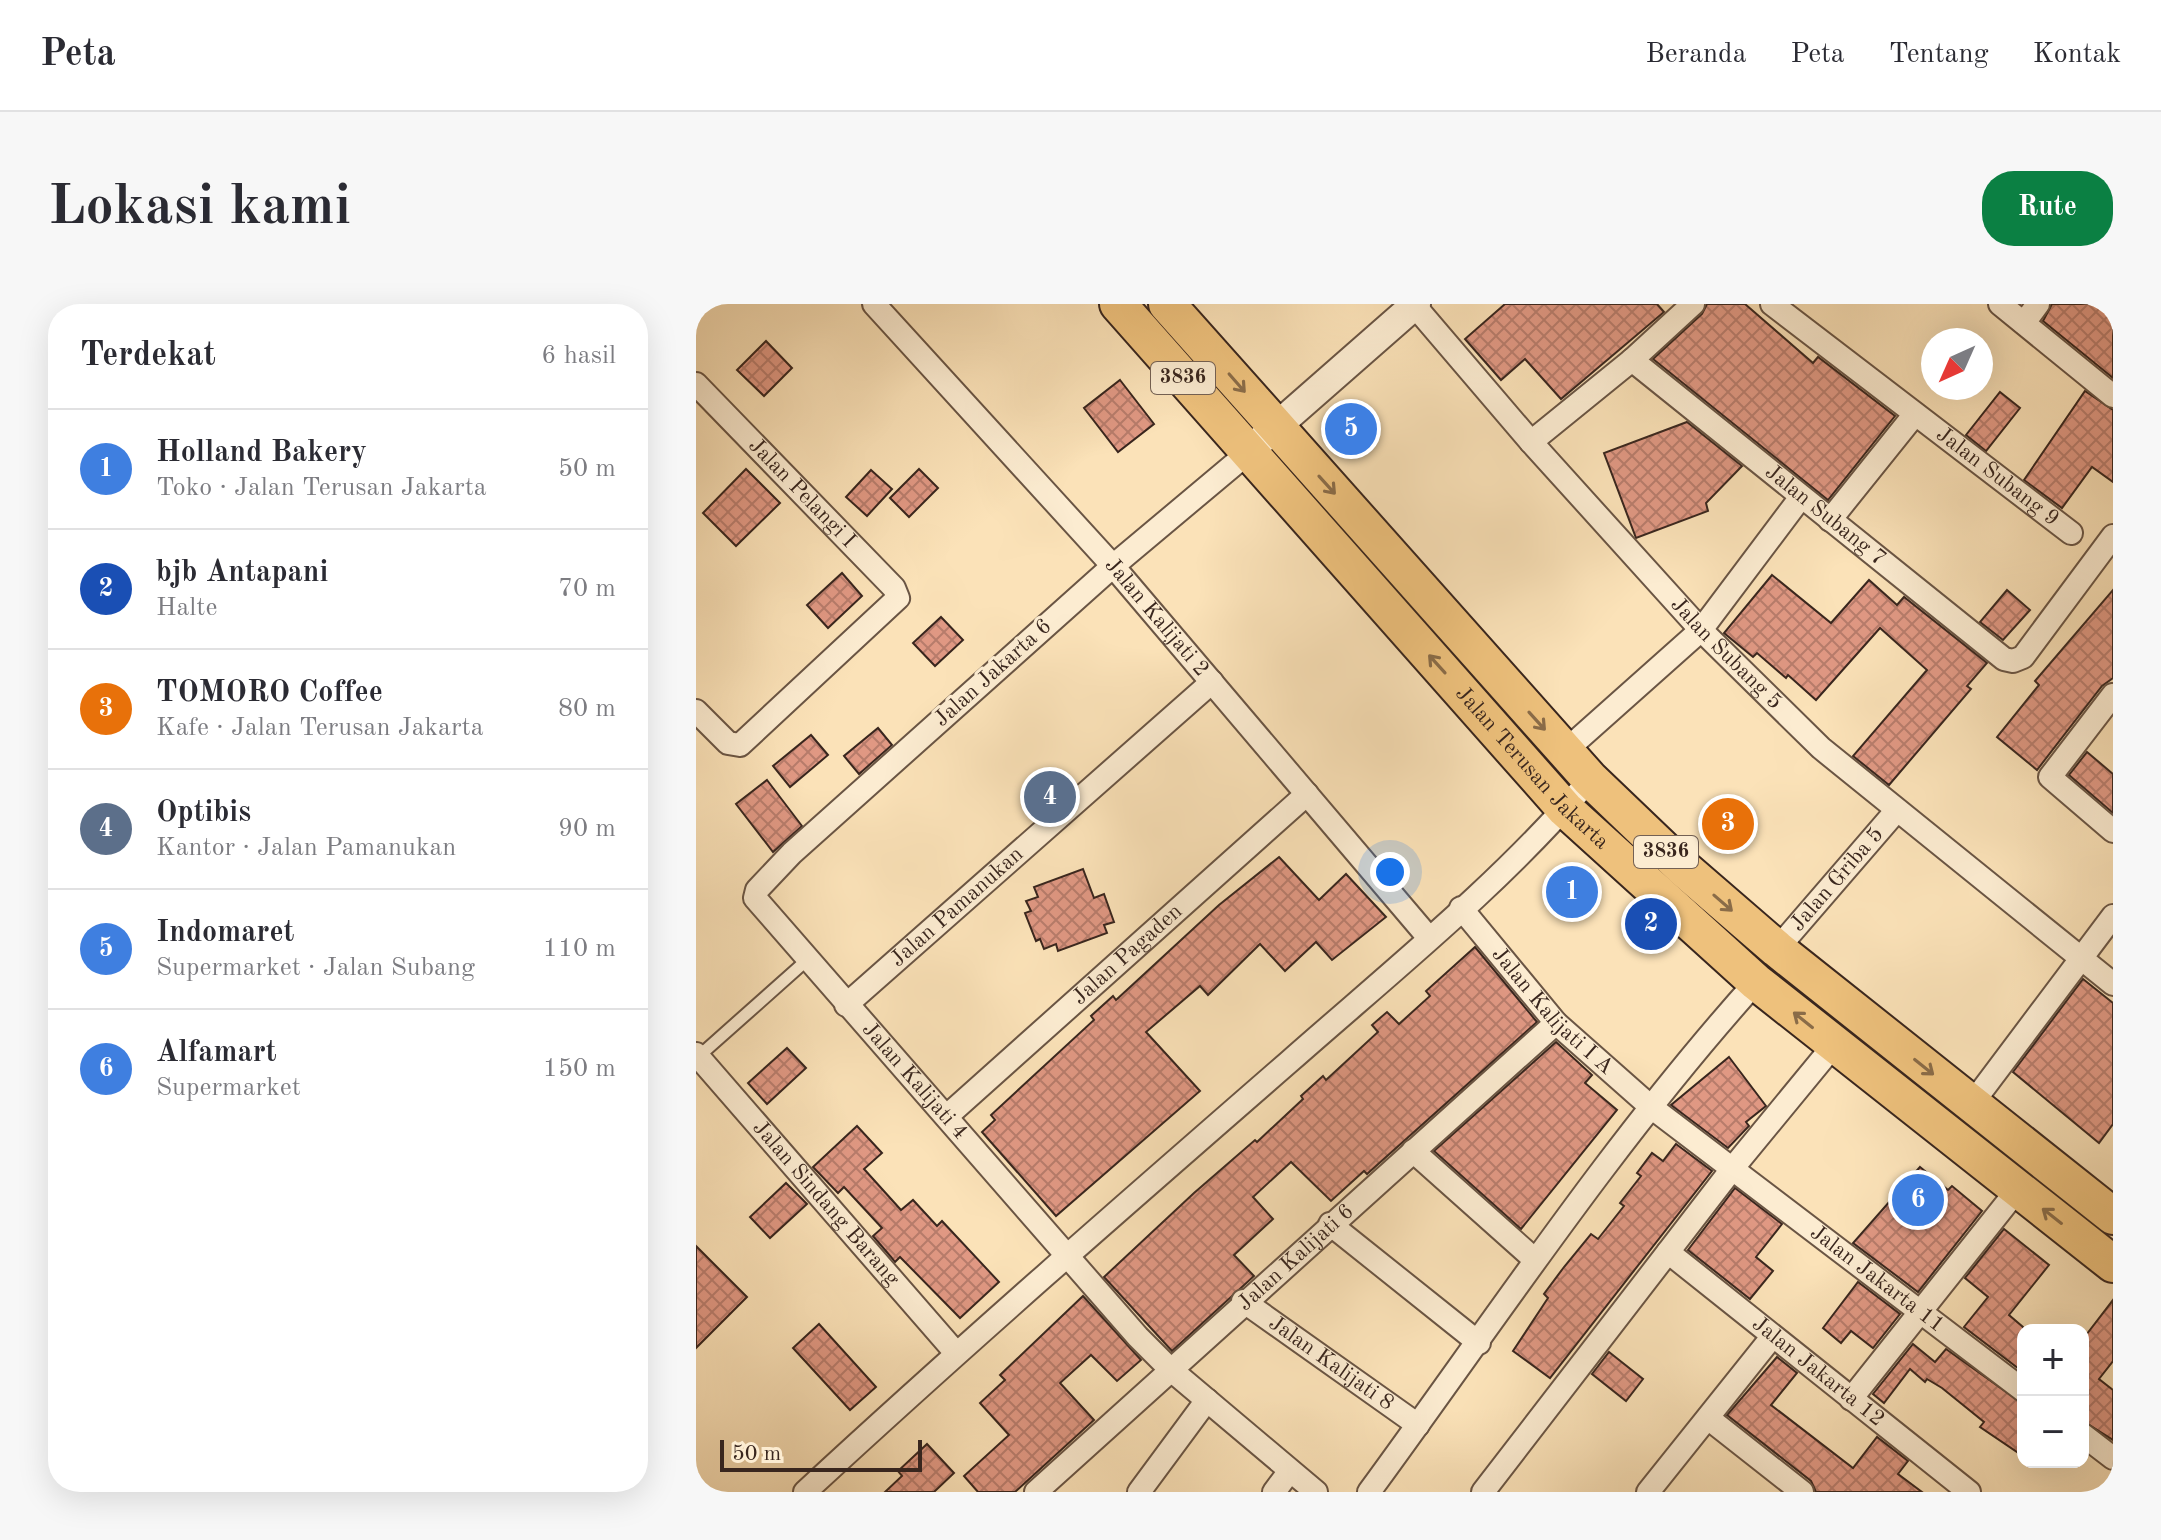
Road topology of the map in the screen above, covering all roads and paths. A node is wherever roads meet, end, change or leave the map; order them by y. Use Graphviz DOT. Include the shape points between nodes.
graph roads {
  1 [pos="874,304"];
  2 [pos="1118,304"];
  3 [pos="1693,304"];
  4 [pos="1772,304"];
  5 [pos="2000,304"];
  6 [pos="2038,304"];
  7 [pos="1415,305"];
  8 [pos="1174,306"];
  9 [pos="2024,323"];
  10 [pos="1632,360"];
  11 [pos="696,384"];
  12 [pos="2113,396"];
  13 [pos="1915,414"];
  14 [pos="1275,427"];
  15 [pos="1531,442"];
  16 [pos="1249,452"];
  17 [pos="1801,497"];
  18 [pos="1830,520"];
  19 [pos="2071,533"];
  20 [pos="2113,536"];
  21 [pos="1113,566"];
  22 [pos="1701,630"];
  23 [pos="1212,682"];
  24 [pos="2113,695"];
  25 [pos="696,711"];
  26 [pos="1564,752"];
  27 [pos="1590,779"];
  28 [pos="1307,794"];
  29 [pos="1565,809"];
  30 [pos="1897,810"];
  31 [pos="2113,831"];
  32 [pos="760,907"];
  33 [pos="1461,908"];
  34 [pos="2113,916"];
  35 [pos="1429,938"];
  36 [pos="1777,949"];
  37 [pos="2081,958"];
  38 [pos="807,960"];
  39 [pos="1756,982"];
  40 [pos="2113,984"];
  41 [pos="846,1005"];
  42 [pos="1556,1023"];
  43 [pos="1834,1045"];
  44 [pos="697,1056"];
  45 [pos="1971,1105"];
  46 [pos="1651,1107"];
  47 [pos="947,1116"];
  48 [pos="1413,1151"];
  49 [pos="1732,1169"];
  50 [pos="2018,1189"];
  51 [pos="2113,1216"];
  52 [pos="1330,1224"];
  53 [pos="1668,1252"];
  54 [pos="1066,1257"];
  55 [pos="1534,1259"];
  56 [pos="2113,1264"];
  57 [pos="1243,1301"];
  58 [pos="1920,1312"];
  59 [pos="1772,1337"];
  60 [pos="1479,1343"];
  61 [pos="956,1353"];
  62 [pos="1170,1369"];
  63 [pos="2017,1385"];
  64 [pos="1851,1399"];
  65 [pos="1207,1400"];
  66 [pos="1708,1418"];
  67 [pos="1418,1425"];
  68 [pos="2089,1440"];
  69 [pos="2113,1458"];
  70 [pos="1289,1472"];
  71 [pos="1789,1488"];
  72 [pos="805,1492"];
  73 [pos="1036,1492"];
  74 [pos="1139,1492"];
  75 [pos="1274,1492"];
  76 [pos="1316,1492"];
  77 [pos="1369,1492"];
  78 [pos="1483,1492"];
  79 [pos="1648,1492"];
  80 [pos="1969,1492"];
  1 -- 21 [label="street, Jalan Kalijati 2"];
  2 -- 16 [label="main road, Jalan Terusan Jakarta / 3836"];
  3 -- 10 [label="street"];
  4 -- 13 [label="street, Jalan Subang 9"];
  5 -- 9 [label="street"];
  6 -- 9 [label="street"];
  7 -- 14 [label="street"];
  7 -- 15 [label="street, Jalan Subang 5"];
  8 -- 14 [label="main road, Jalan Terusan Jakarta / 3836, one-way"];
  9 -- 12 [label="street"];
  10 -- 15 [label="street"];
  10 -- 17 [label="street, Jalan Subang 7"];
  11 -- 25 [label="street, Jalan Pelangi I" via="898,598 745,742 728,743"];
  13 -- 18 [label="street"];
  13 -- 19 [label="street, Jalan Subang 9"];
  14 -- 16 [label="street"];
  14 -- 26 [label="main road, Jalan Terusan Jakarta / 3836, one-way"];
  15 -- 22 [label="street, Jalan Subang 5"];
  16 -- 21 [label="street, Jalan Jakarta 6"];
  29 -- 16 [label="main road, Jalan Terusan Jakarta / 3836, one-way"];
  17 -- 18 [label="street, Jalan Subang 7"];
  17 -- 22 [label="street"];
  18 -- 20 [label="street, Jalan Subang 7" via="2013,661 2023,657"];
  21 -- 23 [label="street, Jalan Kalijati 2"];
  21 -- 32 [label="street, Jalan Jakarta 6" via="792,853 757,890"];
  22 -- 26 [label="street"];
  22 -- 30 [label="street, Jalan Subang 5" via="1821,748"];
  23 -- 28 [label="street, Jalan Kalijati 2"];
  23 -- 41 [label="street, Jalan Pamanukan"];
  24 -- 31 [label="street" via="2053,770 2052,782"];
  26 -- 27 [label="main road, Jalan Terusan Jakarta / 3836"];
  27 -- 29 [label="street"];
  27 -- 36 [label="main road, Jalan Terusan Jakarta / 3836, one-way"];
  28 -- 35 [label="street, Jalan Kalijati 2"];
  28 -- 47 [label="street, Jalan Pagaden"];
  29 -- 33 [label="street"];
  29 -- 39 [label="main road, Jalan Terusan Jakarta / 3836"];
  30 -- 36 [label="street, Jalan Griba 5"];
  30 -- 37 [label="street, Jalan Subang 5"];
  32 -- 38 [label="street, Jalan Kalijati 4"];
  33 -- 35 [label="street"];
  33 -- 42 [label="street, Jalan Kalijati I A"];
  34 -- 37 [label="street"];
  35 -- 54 [label="street"];
  36 -- 45 [label="main road, Jalan Terusan Jakarta / 3836, one-way"];
  37 -- 40 [label="street, Jalan Subang 5"];
  37 -- 45 [label="street"];
  38 -- 41 [label="street, Jalan Kalijati 4"];
  38 -- 44 [label="lane"];
  43 -- 39 [label="main road, Jalan Terusan Jakarta / 3836, one-way"];
  39 -- 46 [label="street"];
  41 -- 47 [label="street, Jalan Kalijati 4"];
  42 -- 46 [label="street, Jalan Kalijati I A"];
  42 -- 48 [label="street, Jalan Kalijati 6"];
  43 -- 49 [label="street"];
  43 -- 50 [label="main road, Jalan Terusan Jakarta / 3836"];
  44 -- 61 [label="street, Jalan Sindang Barang"];
  45 -- 51 [label="main road, Jalan Terusan Jakarta / 3836"];
  46 -- 49 [label="street, Jalan Kalijati I A"];
  46 -- 55 [label="street"];
  47 -- 54 [label="street, Jalan Kalijati 4"];
  48 -- 52 [label="street, Jalan Kalijati 6"];
  48 -- 55 [label="street"];
  49 -- 53 [label="street"];
  49 -- 58 [label="street, Jalan Jakarta 11"];
  56 -- 50 [label="main road, Jalan Terusan Jakarta / 3836, one-way"];
  50 -- 58 [label="street"];
  52 -- 57 [label="street, Jalan Kalijati 6"];
  52 -- 60 [label="street"];
  53 -- 59 [label="street, Jalan Jakarta 12"];
  53 -- 78 [label="street"];
  54 -- 61 [label="street"];
  54 -- 62 [label="street, Jalan Kalijati 4"];
  55 -- 60 [label="street"];
  57 -- 62 [label="street, Jalan Kalijati 6"];
  57 -- 67 [label="street, Jalan Kalijati 8"];
  58 -- 63 [label="street, Jalan Jakarta 11"];
  58 -- 64 [label="street"];
  59 -- 64 [label="street, Jalan Jakarta 12"];
  59 -- 66 [label="street"];
  60 -- 67 [label="street"];
  61 -- 72 [label="street"];
  62 -- 65 [label="street, Jalan Kalijati 4"];
  62 -- 73 [label="street, Jalan Kalijati 6"];
  64 -- 80 [label="street, Jalan Jakarta 12"];
  65 -- 70 [label="street, Jalan Kalijati 4"];
  65 -- 74 [label="street"];
  66 -- 71 [label="street"];
  66 -- 79 [label="street"];
  67 -- 77 [label="street"];
  68 -- 69 [label="street"];
  70 -- 75 [label="street"];
  70 -- 76 [label="street, Jalan Kalijati 4"];
}
